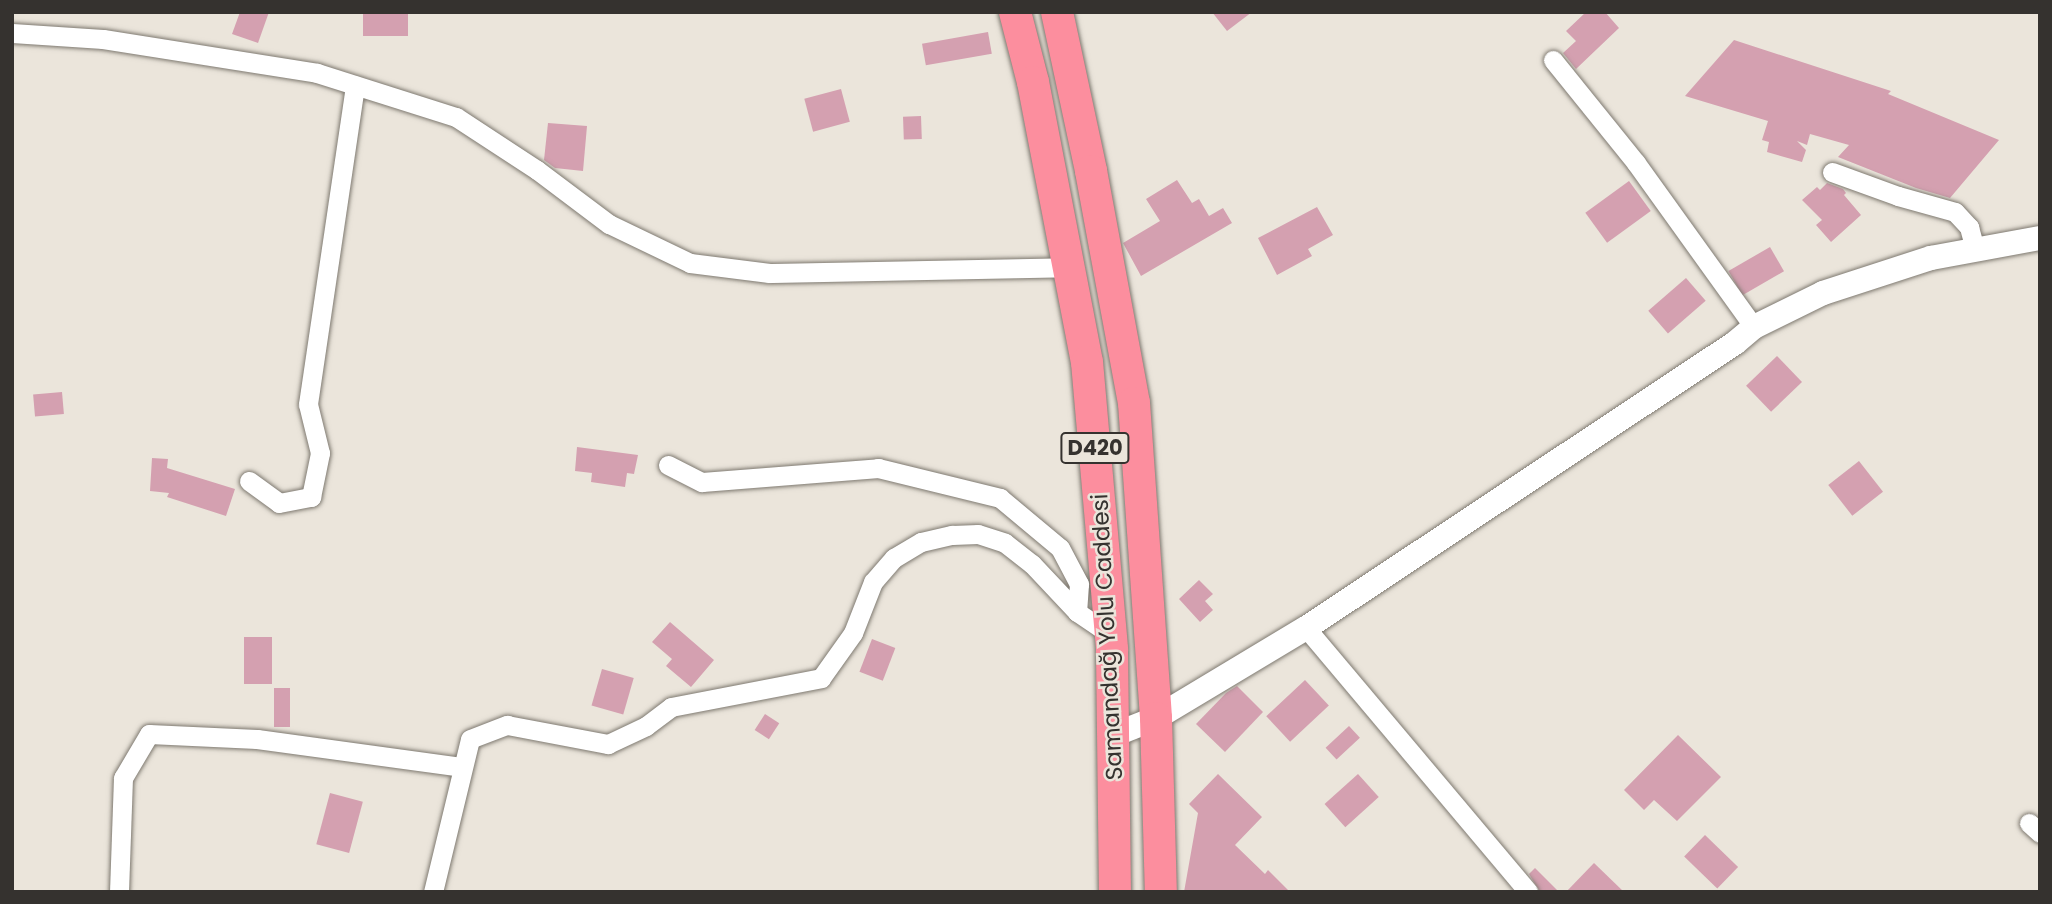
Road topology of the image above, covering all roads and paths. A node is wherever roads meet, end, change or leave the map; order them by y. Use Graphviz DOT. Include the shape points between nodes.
graph roads {
  1 [pos="1014,12"];
  2 [pos="1057,12"];
  3 [pos="12,33"];
  4 [pos="1553,60"];
  5 [pos="355,85"];
  6 [pos="1832,172"];
  7 [pos="2040,238"];
  8 [pos="1975,250"];
  9 [pos="1071,267"];
  10 [pos="1754,327"];
  11 [pos="668,465"];
  12 [pos="249,481"];
  13 [pos="1077,612"];
  14 [pos="1306,628"];
  15 [pos="1111,635"];
  16 [pos="1156,718"];
  17 [pos="1115,734"];
  18 [pos="461,767"];
  19 [pos="121,892"];
  20 [pos="433,892"];
  21 [pos="1115,892"];
  22 [pos="1161,892"];
  23 [pos="1528,892"];
  1 -- 9 [label="highway, Samandağ Yolu Caddesi / D420"];
  2 -- 16 [label="highway, Samandağ Yolu Caddesi / D420" via="1134,403"];
  3 -- 5 [label="street" via="103,39 317,73"];
  4 -- 10 [label="street" via="1636,163"];
  5 -- 9 [label="street" via="456,117 609,224 690,263 769,273"];
  5 -- 12 [label="street" via="308,404 320,453 311,497 279,503"];
  6 -- 8 [label="street" via="1955,212 1969,227"];
  7 -- 8 [label="street"];
  8 -- 10 [label="street" via="1931,258 1823,293"];
  9 -- 15 [label="highway, Samandağ Yolu Caddesi / D420" via="1087,362"];
  10 -- 14 [label="street"];
  11 -- 13 [label="street" via="702,482 878,468 1000,498 1060,548 1079,584"];
  13 -- 15 [label="street"];
  13 -- 18 [label="street" via="1032,564 1005,543 978,534 921,542 894,558 873,582 852,633 821,678 671,707 646,726 608,744 507,725 470,739"];
  14 -- 16 [label="street"];
  14 -- 23 [label="street"];
  15 -- 17 [label="highway, Samandağ Yolu Caddesi / D420"];
  16 -- 17 [label="street"];
  16 -- 22 [label="highway, Samandağ Yolu Caddesi / D420"];
  17 -- 21 [label="highway, Samandağ Yolu Caddesi / D420"];
  18 -- 19 [label="street" via="257,739 149,734 123,778"];
  18 -- 20 [label="street"];
}
